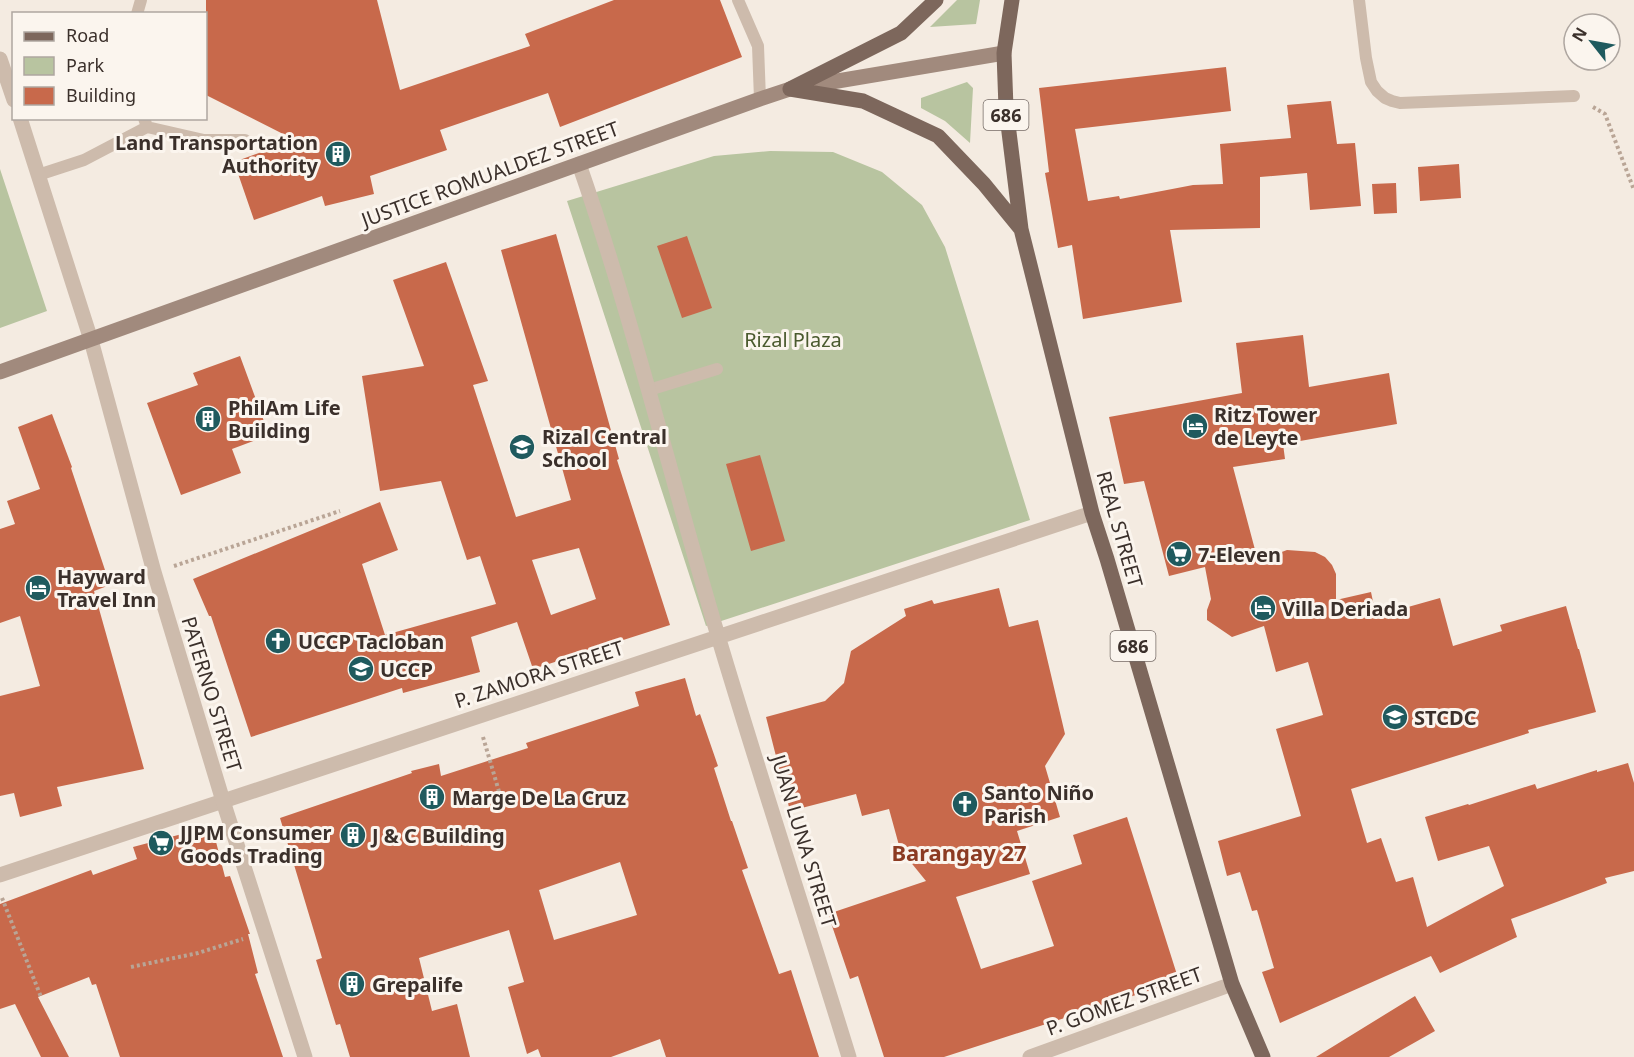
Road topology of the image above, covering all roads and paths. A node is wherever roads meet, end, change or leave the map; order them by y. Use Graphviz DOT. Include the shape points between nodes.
graph roads {
  1 [pos="738,0"];
  2 [pos="936,0"];
  3 [pos="1012,0"];
  4 [pos="1359,0"];
  5 [pos="1004,53"];
  6 [pos="0,59"];
  7 [pos="790,89"];
  8 [pos="12,94"];
  9 [pos="1574,96"];
  10 [pos="760,99"];
  11 [pos="21,120"];
  12 [pos="145,123"];
  13 [pos="244,140"];
  14 [pos="579,164"];
  15 [pos="38,175"];
  16 [pos="1634,190"];
  17 [pos="1021,229"];
  18 [pos="91,340"];
  19 [pos="717,369"];
  20 [pos="0,372"];
  21 [pos="649,390"];
  22 [pos="340,511"];
  23 [pos="1092,513"];
  24 [pos="154,573"];
  25 [pos="718,637"];
  26 [pos="477,717"];
  27 [pos="500,795"];
  28 [pos="223,801"];
  29 [pos="0,875"];
  30 [pos="0,891"];
  31 [pos="264,932"];
  32 [pos="131,968"];
  33 [pos="1232,984"];
  34 [pos="41,997"];
  35 [pos="305,1057"];
  36 [pos="849,1057"];
  37 [pos="1030,1057"];
  38 [pos="1263,1057"];
  1 -- 10 [label="lane" via="758,46"];
  2 -- 7 [label="main road" via="901,33"];
  3 -- 5 [label="main road, REAL STREET / 686"];
  4 -- 9 [label="lane" via="1371,82 1392,101"];
  5 -- 7 [label="main road, JUSTICE ROMUALDEZ STREET"];
  5 -- 17 [label="main road, REAL STREET / 686" via="1006,108"];
  6 -- 8 [label="street"];
  7 -- 10 [label="main road, JUSTICE ROMUALDEZ STREET"];
  7 -- 17 [label="main road" via="863,101 938,136"];
  9 -- 16 [label="path" via="1605,114"];
  10 -- 14 [label="main road, JUSTICE ROMUALDEZ STREET"];
  11 -- 15 [label="street, PATERNO STREET"];
  12 -- 13 [label="lane" via="204,140"];
  12 -- 15 [label="lane" via="84,159"];
  14 -- 18 [label="main road, JUSTICE ROMUALDEZ STREET"];
  14 -- 21 [label="street, JUAN LUNA STREET"];
  15 -- 18 [label="street, PATERNO STREET"];
  17 -- 23 [label="main road, REAL STREET / 686"];
  18 -- 20 [label="main road, JUSTICE ROMUALDEZ STREET"];
  18 -- 24 [label="street, PATERNO STREET"];
  19 -- 21 [label="lane"];
  21 -- 25 [label="street, JUAN LUNA STREET"];
  22 -- 24 [label="path"];
  23 -- 25 [label="street, P. ZAMORA STREET"];
  23 -- 33 [label="main road, REAL STREET / 686"];
  24 -- 28 [label="street, PATERNO STREET"];
  25 -- 26 [label="street, P. ZAMORA STREET"];
  25 -- 36 [label="street, JUAN LUNA STREET"];
  26 -- 27 [label="path"];
  26 -- 28 [label="street, P. ZAMORA STREET"];
  28 -- 29 [label="street, P. ZAMORA STREET"];
  28 -- 31 [label="street, PATERNO STREET"];
  30 -- 34 [label="path"];
  31 -- 32 [label="path" via="198,953"];
  31 -- 35 [label="street, PATERNO STREET"];
  33 -- 37 [label="street, P. GOMEZ STREET"];
  33 -- 38 [label="main road, REAL STREET / 686"];
}
